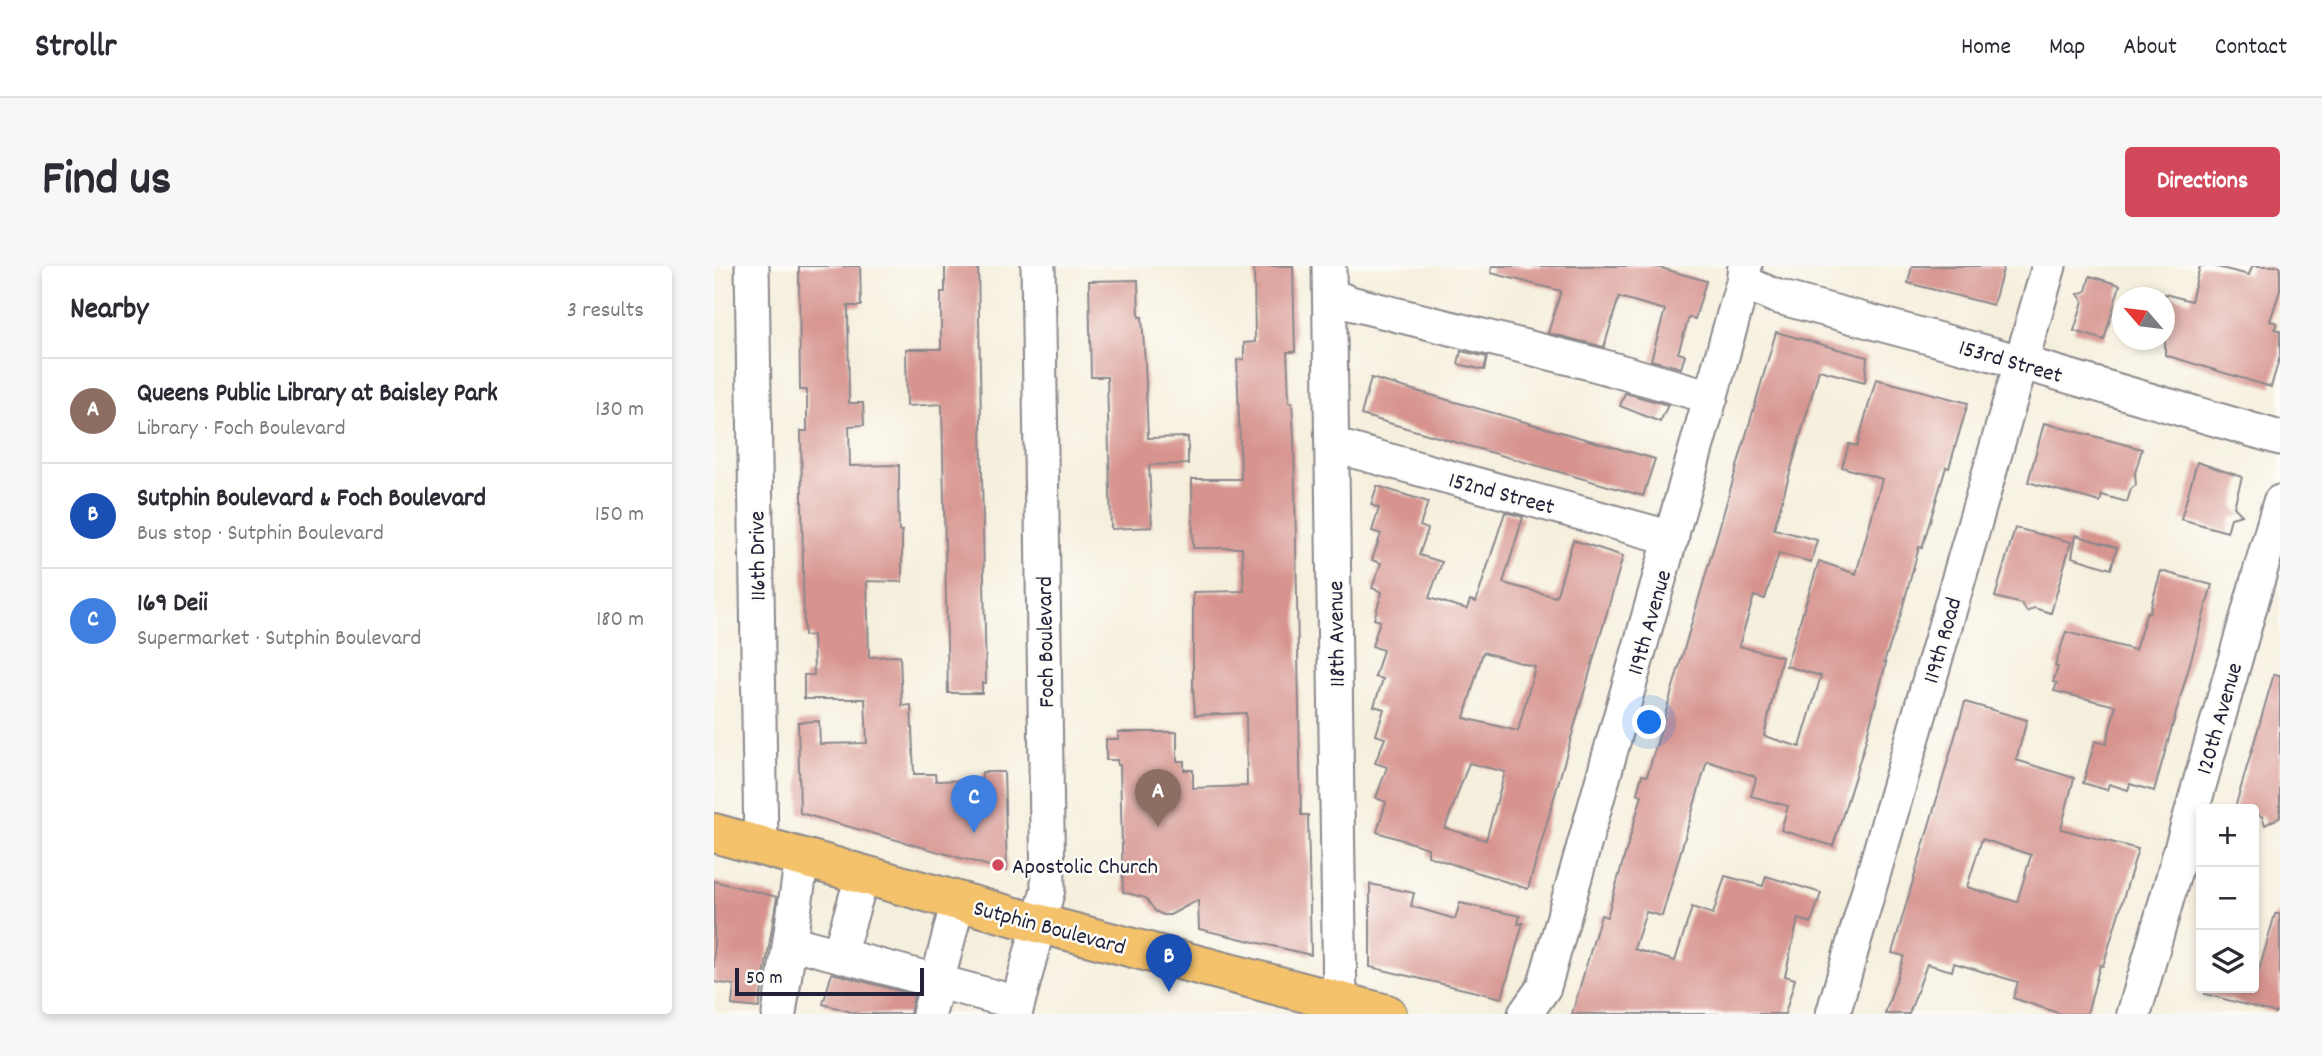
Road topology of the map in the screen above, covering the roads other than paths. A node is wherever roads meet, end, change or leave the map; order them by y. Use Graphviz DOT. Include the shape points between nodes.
graph roads {
  1 [pos="752,266"];
  2 [pos="1038,266"];
  3 [pos="2049,266"];
  4 [pos="1744,274"];
  5 [pos="1329,281"];
  6 [pos="2021,363"];
  7 [pos="1711,397"];
  8 [pos="2280,438"];
  9 [pos="1332,445"];
  10 [pos="2280,502"];
  11 [pos="1672,538"];
  12 [pos="714,833"];
  13 [pos="761,846"];
  14 [pos="802,858"];
  15 [pos="863,874"];
  16 [pos="958,901"];
  17 [pos="1037,923"];
  18 [pos="790,942"];
  19 [pos="839,954"];
  20 [pos="937,982"];
  21 [pos="1340,1003"];
  22 [pos="1016,1008"];
  23 [pos="779,1014"];
  24 [pos="929,1014"];
  25 [pos="1387,1014"];
  26 [pos="1525,1014"];
  27 [pos="1833,1014"];
  28 [pos="2134,1014"];
  1 -- 13 [label="street, 116th Drive"];
  2 -- 17 [label="street, Foch Boulevard" via="1048,889"];
  3 -- 6 [label="street, 119th Road"];
  4 -- 6 [label="street, 153rd Street" via="1775,296"];
  4 -- 7 [label="street, 119th Avenue"];
  5 -- 7 [label="street" via="1350,303"];
  5 -- 9 [label="street, 118th Avenue"];
  6 -- 8 [label="street, 153rd Street"];
  6 -- 27 [label="street, 119th Road"];
  7 -- 11 [label="street, 119th Avenue"];
  9 -- 11 [label="street, 152nd Street"];
  9 -- 21 [label="street, 118th Avenue"];
  10 -- 28 [label="street, 120th Avenue"];
  11 -- 26 [label="street, 119th Avenue" via="1544,987"];
  12 -- 13 [label="main road, Sutphin Boulevard"];
  13 -- 14 [label="main road, Sutphin Boulevard"];
  14 -- 15 [label="main road, Sutphin Boulevard"];
  14 -- 18 [label="street"];
  15 -- 16 [label="main road, Sutphin Boulevard"];
  15 -- 19 [label="street"];
  16 -- 17 [label="main road, Sutphin Boulevard"];
  16 -- 20 [label="street"];
  17 -- 21 [label="main road, Sutphin Boulevard"];
  17 -- 22 [label="street, Foch Boulevard"];
  18 -- 19 [label="street"];
  18 -- 23 [label="street"];
  19 -- 20 [label="street"];
  20 -- 22 [label="street"];
  20 -- 24 [label="street"];
  21 -- 25 [label="main road, Sutphin Boulevard"];
}
